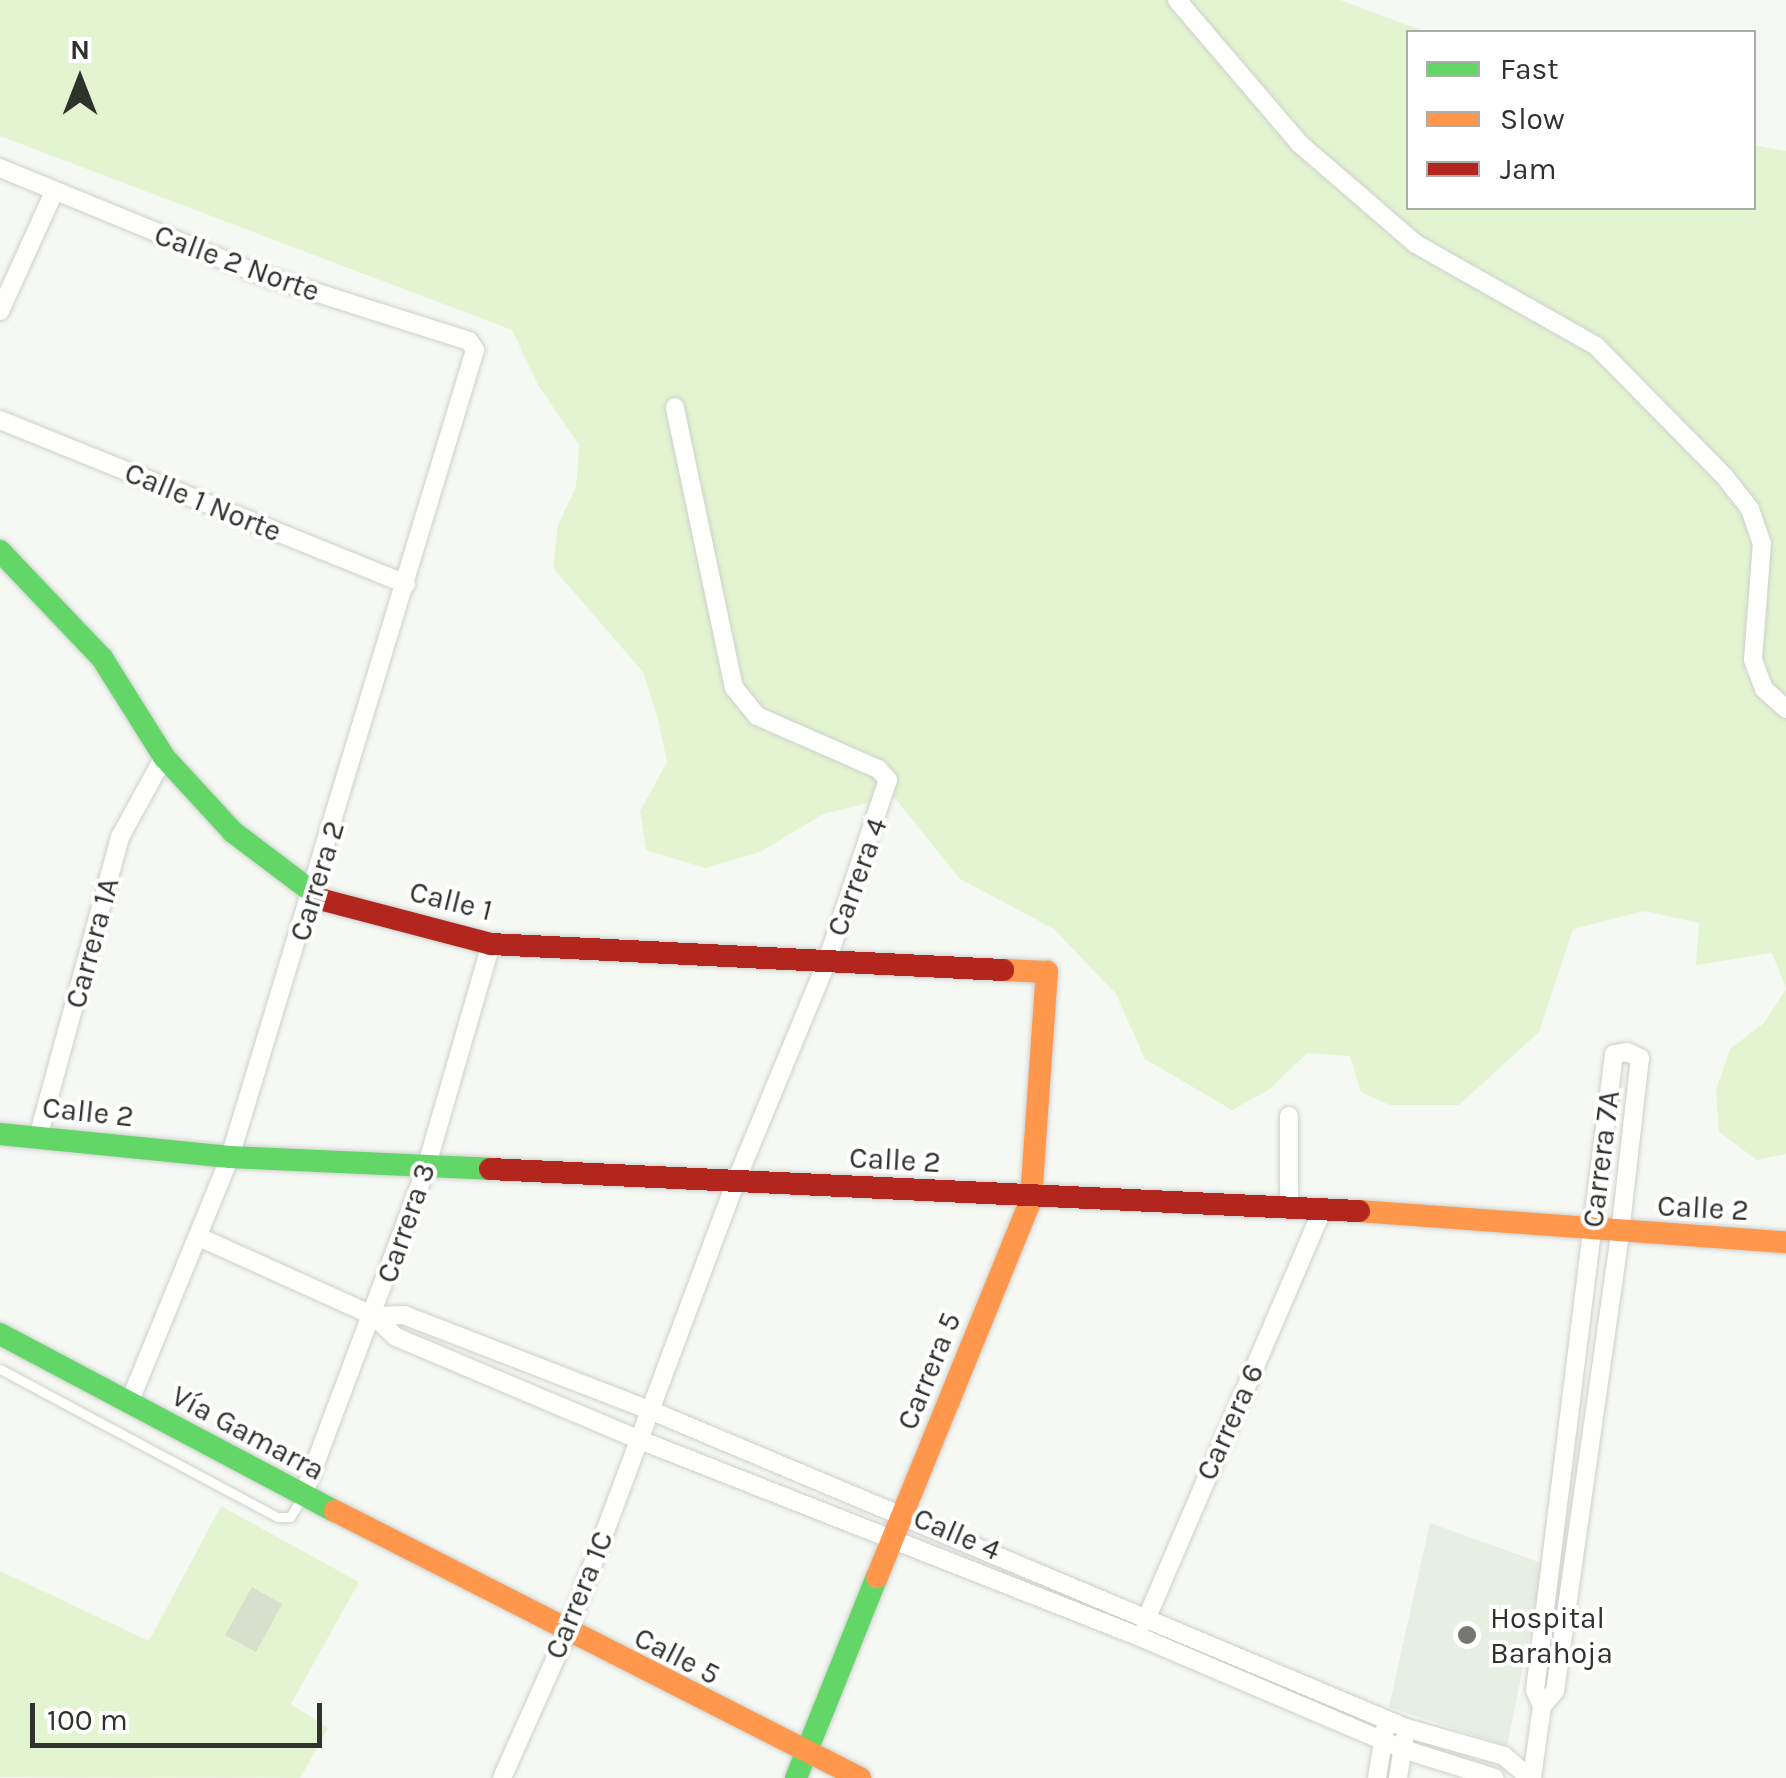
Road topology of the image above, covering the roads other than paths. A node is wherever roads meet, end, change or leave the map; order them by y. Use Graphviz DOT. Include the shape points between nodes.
graph roads {
  1 [pos="1177,0"];
  2 [pos="0,168"];
  3 [pos="53,194"];
  4 [pos="0,310"];
  5 [pos="476,350"];
  6 [pos="676,407"];
  7 [pos="0,420"];
  8 [pos="0,551"];
  9 [pos="406,584"];
  10 [pos="1786,710"];
  11 [pos="164,757"];
  12 [pos="312,897"];
  13 [pos="492,944"];
  14 [pos="826,961"];
  15 [pos="1047,972"];
  16 [pos="1289,1116"];
  17 [pos="0,1134"];
  18 [pos="38,1137"];
  19 [pos="230,1157"];
  20 [pos="426,1168"];
  21 [pos="736,1180"];
  22 [pos="1032,1198"];
  23 [pos="1288,1206"];
  24 [pos="1323,1209"];
  25 [pos="1592,1230"];
  26 [pos="1620,1233"];
  27 [pos="199,1237"];
  28 [pos="1786,1242"];
  29 [pos="374,1316"];
  30 [pos="0,1334"];
  31 [pos="0,1369"];
  32 [pos="129,1402"];
  33 [pos="652,1411"];
  34 [pos="640,1440"];
  35 [pos="303,1496"];
  36 [pos="905,1512"];
  37 [pos="894,1540"];
  38 [pos="469,1582"];
  39 [pos="1147,1615"];
  40 [pos="567,1633"];
  41 [pos="1140,1636"];
  42 [pos="1542,1706"];
  43 [pos="1386,1719"];
  44 [pos="1406,1728"];
  45 [pos="1383,1741"];
  46 [pos="1403,1750"];
  47 [pos="806,1755"];
  48 [pos="502,1778"];
  49 [pos="796,1778"];
  50 [pos="860,1778"];
  51 [pos="1377,1778"];
  52 [pos="1398,1778"];
  53 [pos="1494,1778"];
  54 [pos="1531,1778"];
  1 -- 10 [label="street" via="1300,144 1416,244 1596,346 1725,476 1750,509 1762,543 1754,660 1764,688"];
  2 -- 3 [label="street, Calle 2 Norte"];
  3 -- 4 [label="street"];
  3 -- 5 [label="street, Calle 2 Norte" via="258,274 469,341"];
  5 -- 9 [label="street, Carrera 2"];
  6 -- 14 [label="street, Carrera 4" via="734,688 756,716 878,769 888,780"];
  7 -- 9 [label="street, Calle 1 Norte"];
  8 -- 11 [label="street, Calle 1" via="102,658"];
  9 -- 12 [label="street, Carrera 2"];
  11 -- 12 [label="street, Calle 1" via="233,832"];
  11 -- 18 [label="street, Carrera 1A" via="120,837"];
  12 -- 13 [label="street, Calle 1"];
  12 -- 19 [label="street, Carrera 2"];
  13 -- 14 [label="street, Calle 1"];
  13 -- 20 [label="street, Carrera 3"];
  14 -- 15 [label="street, Calle 1"];
  14 -- 21 [label="street, Carrera 4"];
  15 -- 22 [label="street, Carrera 5"];
  16 -- 23 [label="street"];
  17 -- 18 [label="street, Calle 2"];
  18 -- 19 [label="street, Calle 2"];
  19 -- 20 [label="street, Calle 2"];
  19 -- 27 [label="street, Carrera 2"];
  20 -- 21 [label="street, Calle 2"];
  20 -- 29 [label="street, Carrera 3"];
  21 -- 22 [label="street, Calle 2"];
  21 -- 33 [label="street, Carrera 4"];
  22 -- 23 [label="street, Calle 2"];
  22 -- 36 [label="street, Carrera 5"];
  23 -- 24 [label="street, Calle 2"];
  24 -- 25 [label="street, Calle 2"];
  24 -- 39 [label="street, Carrera 6"];
  25 -- 26 [label="street, Calle 2"];
  25 -- 26 [label="street, Carrera 7A" via="1614,1054 1627,1052 1640,1058"];
  25 -- 42 [label="street, Carrera 7A" via="1534,1690"];
  26 -- 28 [label="street, Calle 2"];
  26 -- 42 [label="street, Carrera 7A" via="1555,1692"];
  27 -- 29 [label="street, Calle 4"];
  27 -- 32 [label="street, Carrera 2"];
  29 -- 33 [label="street, Calle 4" via="404,1315"];
  29 -- 34 [label="street, Calle 4" via="396,1336"];
  29 -- 35 [label="street, Carrera 3"];
  30 -- 32 [label="street, Vía Gamarra"];
  31 -- 35 [label="lane" via="277,1517 290,1517"];
  32 -- 35 [label="street, Vía Gamarra"];
  33 -- 34 [label="street, Carrera 1C"];
  33 -- 36 [label="street, Calle 4"];
  34 -- 37 [label="street, Calle 4"];
  34 -- 40 [label="street, Carrera 1C"];
  35 -- 38 [label="street, Vía Gamarra"];
  36 -- 37 [label="street, Carrera 5"];
  36 -- 39 [label="street, Calle 4"];
  37 -- 41 [label="street, Calle 4"];
  37 -- 47 [label="street, Carrera 5"];
  38 -- 40 [label="street, Calle 5"];
  39 -- 41 [label="street, Carrera 6"];
  39 -- 43 [label="street, Calle 4"];
  40 -- 47 [label="street, Calle 5"];
  40 -- 48 [label="street, Carrera 1C"];
  41 -- 45 [label="street, Calle 4"];
  42 -- 54 [label="street, Carrera 7A"];
  43 -- 44 [label="street, Calle 4"];
  43 -- 45 [label="street"];
  44 -- 46 [label="street"];
  44 -- 54 [label="street, Calle 4" via="1504,1756"];
  45 -- 46 [label="street, Calle 4"];
  45 -- 51 [label="street"];
  46 -- 52 [label="street"];
  46 -- 53 [label="street, Calle 4"];
  47 -- 49 [label="street, Carrera 5"];
  47 -- 50 [label="street, Calle 5"];
}
